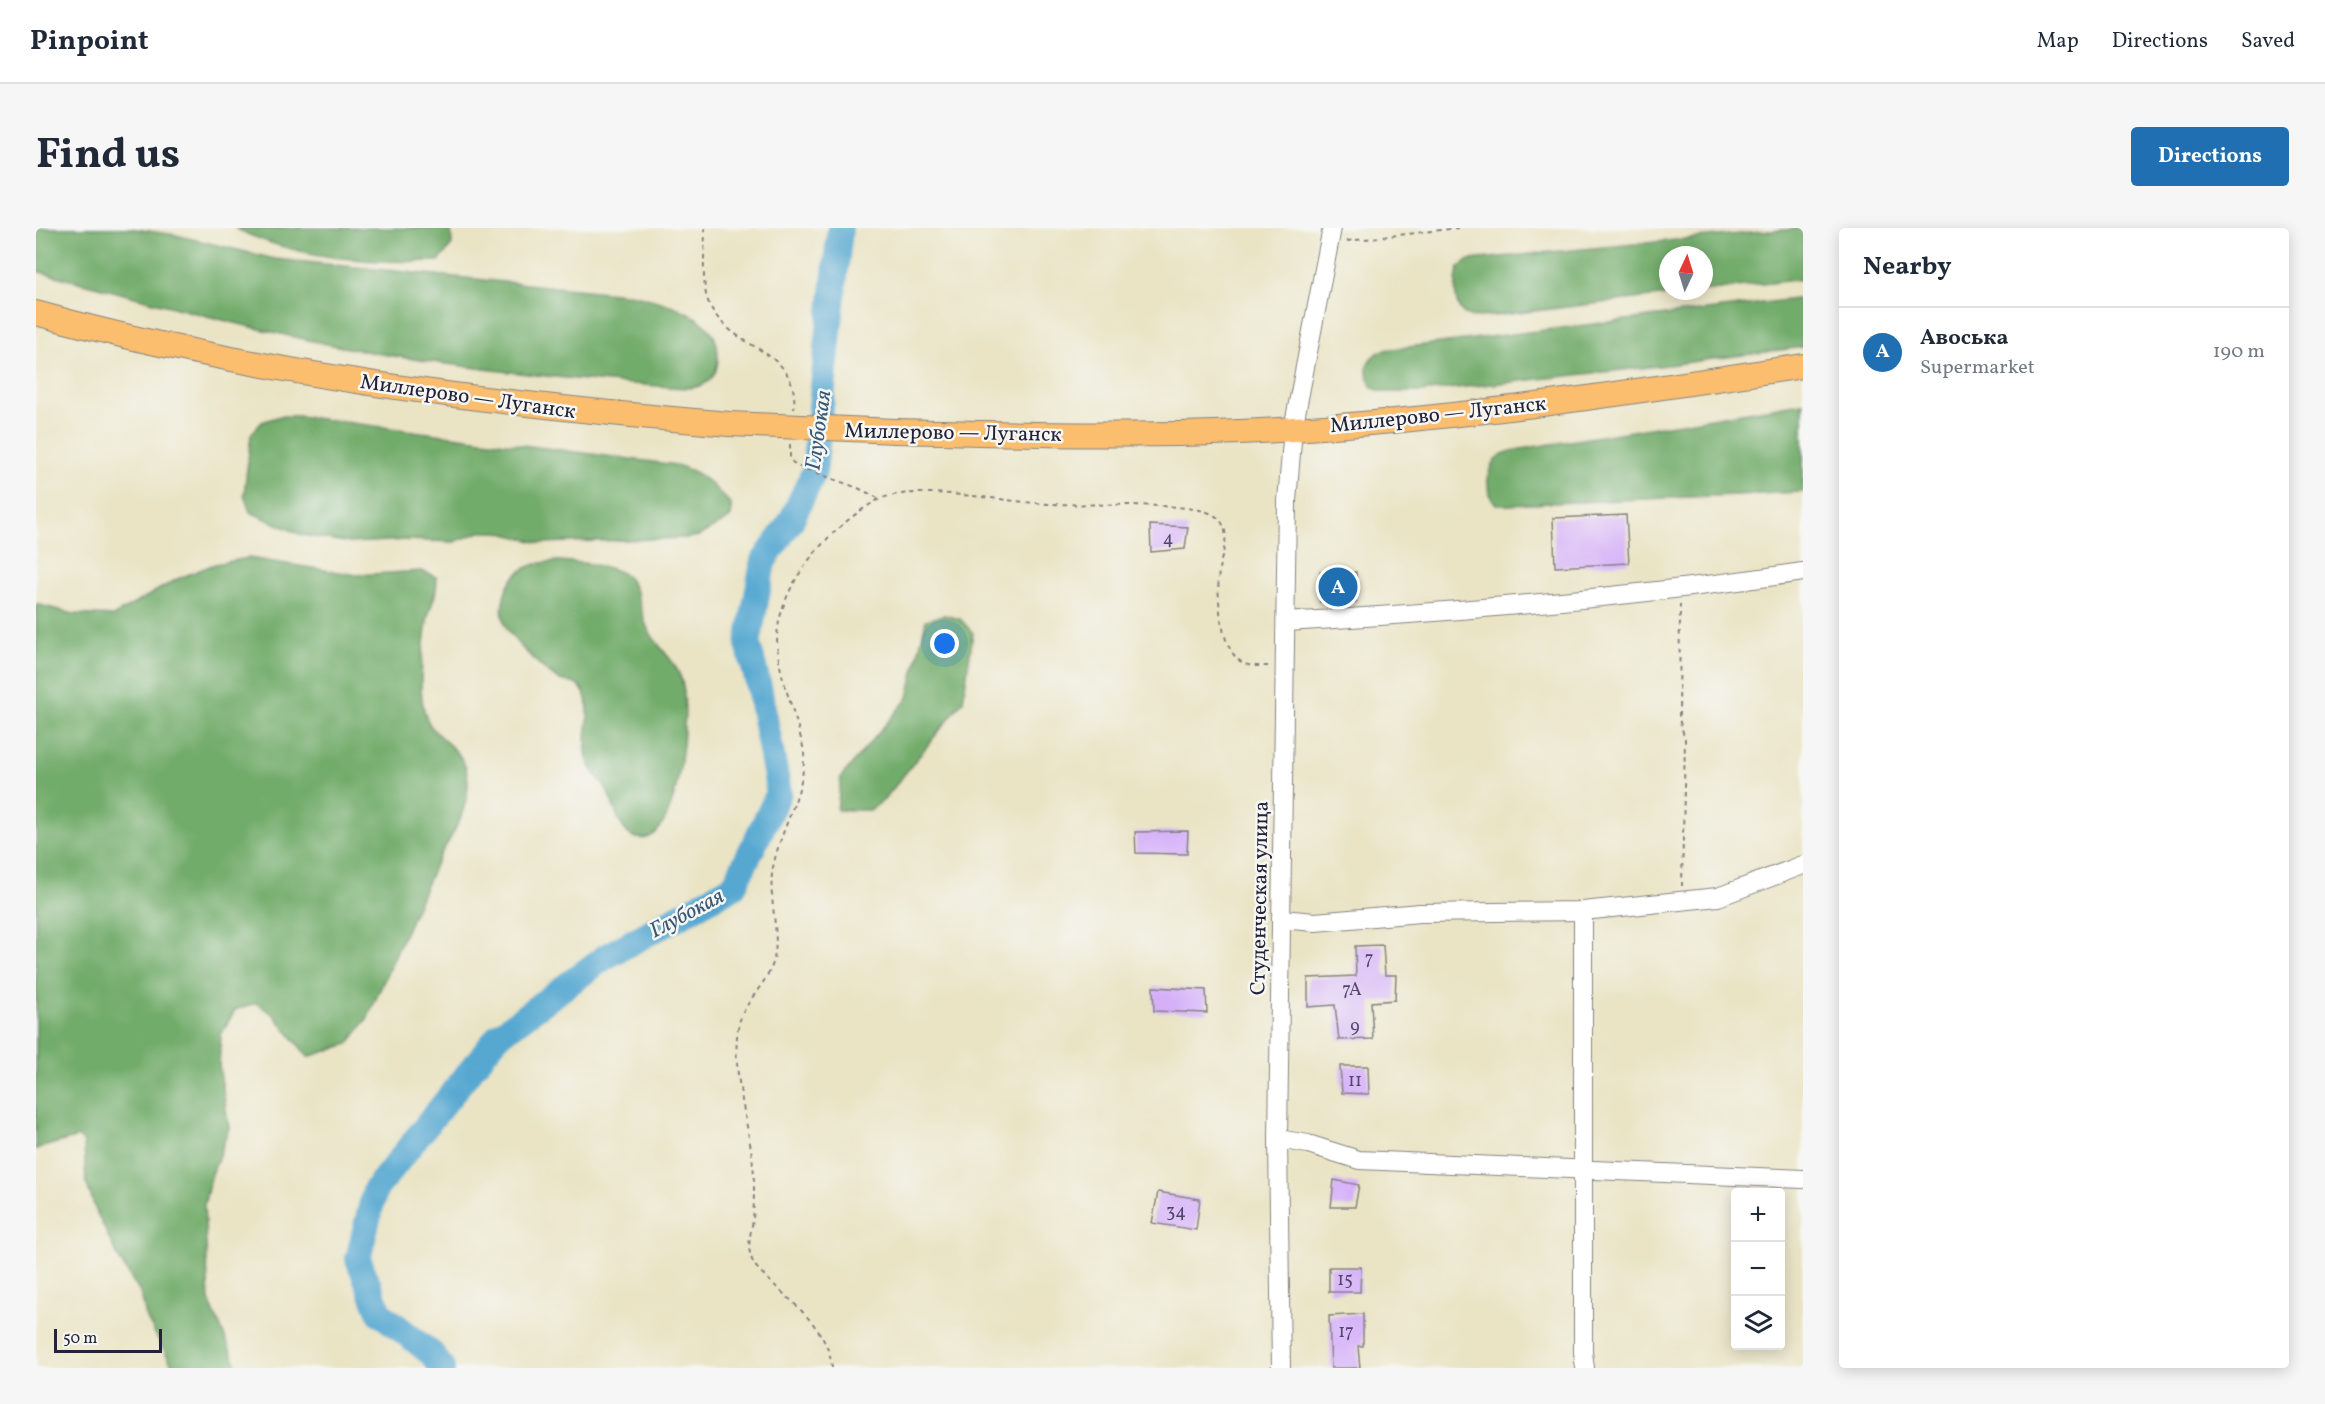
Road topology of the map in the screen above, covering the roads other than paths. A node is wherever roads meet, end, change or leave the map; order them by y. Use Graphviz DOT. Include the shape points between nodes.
graph roads {
  1 [pos="1331,236"];
  2 [pos="36,313"];
  3 [pos="1803,366"];
  4 [pos="1293,429"];
  5 [pos="1803,572"];
  6 [pos="1286,622"];
  7 [pos="1803,866"];
  8 [pos="1583,911"];
  9 [pos="1281,919"];
  10 [pos="1278,1138"];
  11 [pos="1582,1171"];
  12 [pos="1803,1179"];
  13 [pos="1281,1368"];
  14 [pos="1585,1368"];
  1 -- 4 [label="street, Студенческая улица"];
  2 -- 4 [label="main road, Миллерово — Луганск, bridge" via="246,362 416,391 595,413 896,432 1149,435"];
  3 -- 4 [label="main road, Миллерово — Луганск" via="1614,395"];
  4 -- 6 [label="street, Студенческая улица" via="1287,501"];
  5 -- 6 [label="street" via="1680,590 1459,612"];
  6 -- 9 [label="street, Студенческая улица"];
  7 -- 8 [label="street" via="1718,897"];
  8 -- 9 [label="street" via="1420,913 1315,922"];
  8 -- 11 [label="street"];
  9 -- 10 [label="street, Студенческая улица"];
  10 -- 11 [label="street" via="1359,1160"];
  10 -- 13 [label="street, Студенческая улица"];
  11 -- 12 [label="street"];
  11 -- 14 [label="street"];
}
